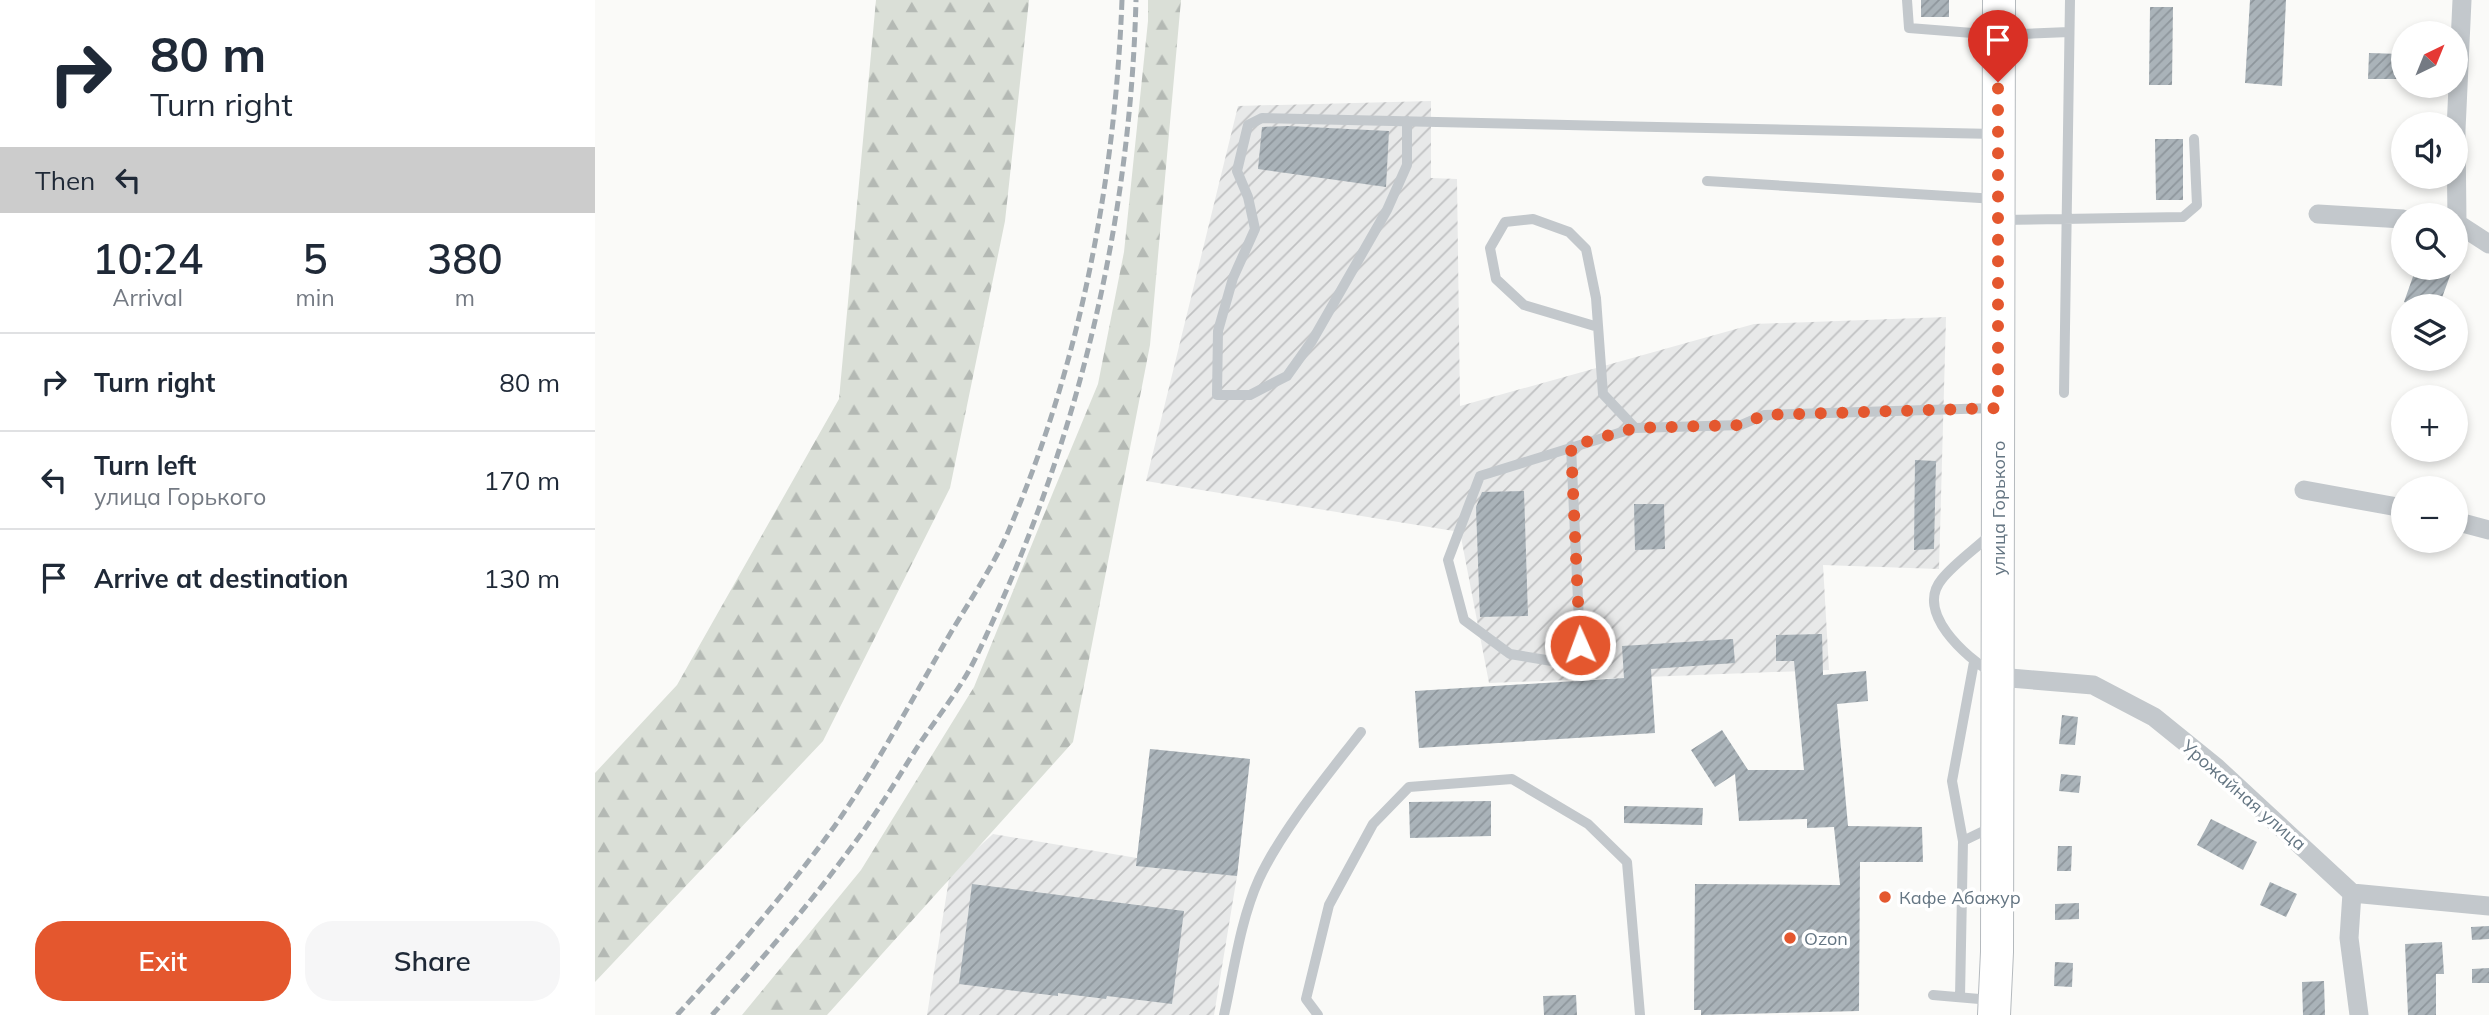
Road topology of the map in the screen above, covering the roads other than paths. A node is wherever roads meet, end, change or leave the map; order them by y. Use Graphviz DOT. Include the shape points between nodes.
graph roads {
  1 [pos="1907,0"];
  2 [pos="1999,0"];
  3 [pos="2070,0"];
  4 [pos="2462,0"];
  5 [pos="2069,32"];
  6 [pos="1998,35"];
  7 [pos="1407,121"];
  8 [pos="1998,135"];
  9 [pos="2195,139"];
  10 [pos="1707,181"];
  11 [pos="2456,203"];
  12 [pos="1998,210"];
  13 [pos="2318,214"];
  14 [pos="2391,218"];
  15 [pos="2067,219"];
  16 [pos="2468,230"];
  17 [pos="2489,244"];
  18 [pos="1598,327"];
  19 [pos="2064,393"];
  20 [pos="1998,408"];
  21 [pos="1635,428"];
  22 [pos="1571,446"];
  23 [pos="2304,491"];
  24 [pos="2391,506"];
  25 [pos="2468,524"];
  26 [pos="1998,528"];
  27 [pos="2489,530"];
  28 [pos="1986,669"];
  29 [pos="1361,732"];
  30 [pos="1997,824"];
  31 [pos="1963,841"];
  32 [pos="2352,894"];
  33 [pos="2489,906"];
  34 [pos="1933,995"];
  35 [pos="1960,997"];
  36 [pos="1994,1008"];
  37 [pos="1224,1015"];
  38 [pos="1318,1015"];
  39 [pos="1640,1015"];
  40 [pos="2359,1015"];
  1 -- 6 [label="lane" via="1909,28"];
  2 -- 6 [label="main road, улица Горького"];
  3 -- 5 [label="lane"];
  4 -- 11 [label="street"];
  5 -- 6 [label="lane"];
  5 -- 15 [label="lane"];
  6 -- 8 [label="main road, улица Горького"];
  7 -- 7 [label="lane" via="1262,118 1248,125 1237,170 1255,229 1233,278 1218,331 1217,395 1250,395 1287,376 1312,341 1387,210 1406,165"];
  7 -- 8 [label="lane"];
  8 -- 12 [label="main road, улица Горького"];
  9 -- 15 [label="lane" via="2197,205 2183,217"];
  10 -- 12 [label="lane"];
  12 -- 15 [label="lane"];
  12 -- 20 [label="main road, улица Горького"];
  13 -- 14 [label="street"];
  15 -- 19 [label="lane"];
  16 -- 17 [label="street"];
  18 -- 18 [label="lane" via="1586,249 1569,232 1533,219 1505,222 1490,248 1496,279 1524,305"];
  18 -- 21 [label="lane" via="1603,394"];
  20 -- 21 [label="lane" via="1764,415 1741,425"];
  20 -- 26 [label="main road, улица Горького"];
  21 -- 22 [label="lane"];
  22 -- 22 [label="lane" via="1480,476 1448,560 1464,620 1510,654 1564,663 1580,645"];
  23 -- 24 [label="street"];
  25 -- 27 [label="street"];
  26 -- 28 [label="main road, улица Горького"];
  26 -- 28 [label="lane" via="1940,581 1935,597 1939,625"];
  28 -- 30 [label="main road, улица Горького"];
  28 -- 31 [label="lane" via="1952,781"];
  28 -- 32 [label="street, Урожайная улица" via="2093,685 2154,717 2217,768"];
  29 -- 37 [label="lane" via="1259,879"];
  30 -- 31 [label="lane"];
  30 -- 36 [label="main road, улица Горького"];
  31 -- 35 [label="lane"];
  32 -- 33 [label="street"];
  32 -- 40 [label="street" via="2349,937"];
  34 -- 35 [label="lane"];
  35 -- 36 [label="lane"];
  38 -- 39 [label="lane" via="1306,999 1329,905 1373,824 1409,787 1512,779 1588,824 1626,862"];
}
